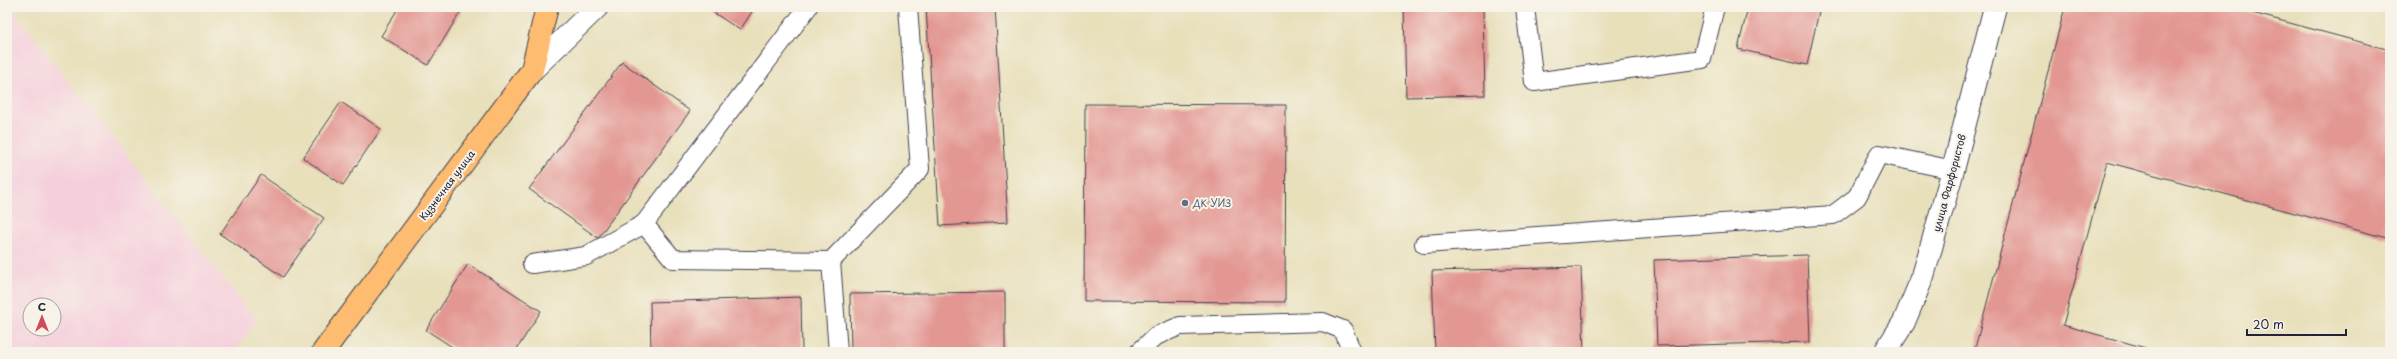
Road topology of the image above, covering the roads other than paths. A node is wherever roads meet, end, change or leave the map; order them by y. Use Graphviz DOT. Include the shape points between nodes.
graph roads {
  1 [pos="547,7"];
  2 [pos="597,7"];
  3 [pos="808,7"];
  4 [pos="908,7"];
  5 [pos="1525,7"];
  6 [pos="1715,7"];
  7 [pos="1995,7"];
  8 [pos="532,70"];
  9 [pos="1953,170"];
  10 [pos="644,224"];
  11 [pos="1424,244"];
  12 [pos="831,261"];
  13 [pos="532,264"];
  14 [pos="323,352"];
  15 [pos="838,352"];
  16 [pos="1139,352"];
  17 [pos="1352,352"];
  18 [pos="1884,352"];
  1 -- 8 [label="main road, Кузнечная улица"];
  2 -- 8 [label="street"];
  3 -- 10 [label="lane"];
  4 -- 12 [label="lane" via="920,169"];
  5 -- 6 [label="lane" via="1534,82 1702,59"];
  7 -- 9 [label="street, улица Фарфористов"];
  8 -- 14 [label="main road, Кузнечная улица"];
  9 -- 11 [label="lane" via="1879,154 1857,197 1833,215"];
  9 -- 18 [label="street, улица Фарфористов" via="1923,276 1904,322"];
  10 -- 12 [label="lane" via="673,259"];
  10 -- 13 [label="lane" via="586,256"];
  12 -- 15 [label="lane"];
  16 -- 17 [label="lane" via="1156,336 1180,326 1323,322 1343,330"];
}
